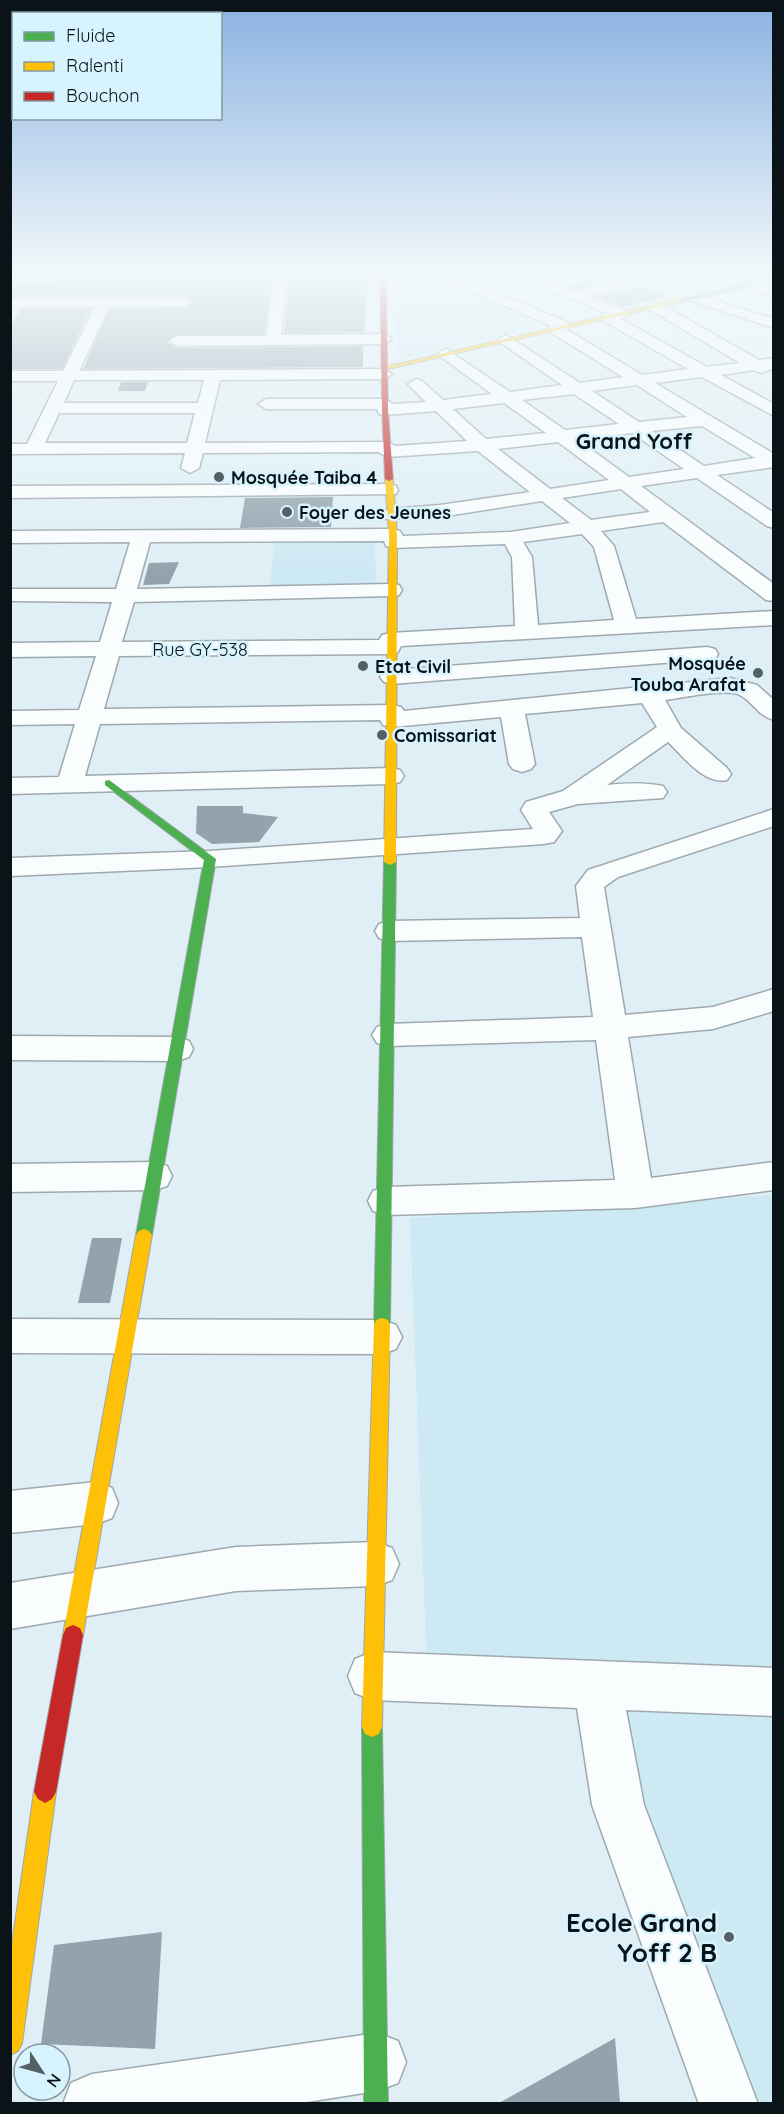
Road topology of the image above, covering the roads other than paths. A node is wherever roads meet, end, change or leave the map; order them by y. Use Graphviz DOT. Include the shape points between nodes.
graph roads {
  1 [pos="213,375"];
  2 [pos="10,376"];
  3 [pos="69,376"];
  4 [pos="384,376"];
  5 [pos="477,376"];
  6 [pos="558,376"];
  7 [pos="635,376"];
  8 [pos="682,376"];
  9 [pos="714,376"];
  10 [pos="643,381"];
  11 [pos="416,384"];
  12 [pos="577,389"];
  13 [pos="509,398"];
  14 [pos="266,404"];
  15 [pos="439,406"];
  16 [pos="385,407"];
  17 [pos="53,408"];
  18 [pos="205,408"];
  19 [pos="774,411"];
  20 [pos="705,420"];
  21 [pos="635,428"];
  22 [pos="563,437"];
  23 [pos="482,446"];
  24 [pos="10,449"];
  25 [pos="33,449"];
  26 [pos="195,449"];
  27 [pos="387,450"];
  28 [pos="771,464"];
  29 [pos="701,473"];
  30 [pos="627,484"];
  31 [pos="389,490"];
  32 [pos="10,492"];
  33 [pos="549,495"];
  34 [pos="181,504"];
  35 [pos="668,515"];
  36 [pos="774,522"];
  37 [pos="588,528"];
  38 [pos="392,531"];
  39 [pos="142,536"];
  40 [pos="10,537"];
  41 [pos="172,537"];
  42 [pos="511,538"];
  43 [pos="392,590"];
  44 [pos="10,595"];
  45 [pos="774,595"];
  46 [pos="125,596"];
  47 [pos="774,618"];
  48 [pos="627,627"];
  49 [pos="527,633"];
  50 [pos="390,644"];
  51 [pos="10,650"];
  52 [pos="109,650"];
  53 [pos="707,654"];
  54 [pos="392,677"];
  55 [pos="649,695"];
  56 [pos="512,709"];
  57 [pos="774,713"];
  58 [pos="392,716"];
  59 [pos="89,717"];
  60 [pos="10,718"];
  61 [pos="669,730"];
  62 [pos="522,764"];
  63 [pos="718,774"];
  64 [pos="391,776"];
  65 [pos="109,783"];
  66 [pos="70,784"];
  67 [pos="10,786"];
  68 [pos="654,792"];
  69 [pos="572,797"];
  70 [pos="774,817"];
  71 [pos="391,847"];
  72 [pos="210,859"];
  73 [pos="10,867"];
  74 [pos="596,927"];
  75 [pos="390,931"];
  76 [pos="774,1000"];
  77 [pos="611,1028"];
  78 [pos="388,1035"];
  79 [pos="10,1048"];
  80 [pos="177,1049"];
  81 [pos="154,1176"];
  82 [pos="774,1176"];
  83 [pos="10,1178"];
  84 [pos="635,1194"];
  85 [pos="386,1201"];
  86 [pos="10,1336"];
  87 [pos="126,1336"];
  88 [pos="382,1337"];
  89 [pos="96,1503"];
  90 [pos="10,1512"];
  91 [pos="376,1564"];
  92 [pos="81,1593"];
  93 [pos="10,1606"];
  94 [pos="372,1677"];
  95 [pos="597,1683"];
  96 [pos="774,1692"];
  97 [pos="24,1842"];
  98 [pos="10,2043"];
  99 [pos="376,2083"];
  100 [pos="92,2103"];
  101 [pos="729,2103"];
  1 -- 18 [label="street"];
  2 -- 3 [label="street"];
  3 -- 17 [label="street"];
  4 -- 16 [label="street"];
  5 -- 13 [label="street"];
  6 -- 12 [label="street"];
  7 -- 10 [label="street"];
  8 -- 10 [label="street"];
  9 -- 19 [label="street"];
  10 -- 12 [label="street"];
  10 -- 20 [label="street"];
  11 -- 15 [label="street"];
  12 -- 13 [label="street"];
  12 -- 21 [label="street"];
  13 -- 15 [label="street"];
  13 -- 22 [label="street"];
  14 -- 16 [label="street"];
  15 -- 16 [label="street"];
  15 -- 23 [label="street"];
  16 -- 27 [label="street"];
  17 -- 18 [label="street"];
  17 -- 25 [label="street"];
  18 -- 26 [label="street"];
  20 -- 21 [label="street"];
  20 -- 28 [label="street"];
  21 -- 22 [label="street"];
  21 -- 29 [label="street"];
  22 -- 23 [label="street"];
  22 -- 30 [label="street"];
  23 -- 27 [label="street"];
  23 -- 33 [label="street"];
  24 -- 25 [label="street"];
  25 -- 26 [label="street"];
  26 -- 27 [label="street"];
  26 -- 34 [label="street"];
  27 -- 31 [label="street"];
  28 -- 29 [label="street"];
  29 -- 30 [label="street"];
  29 -- 36 [label="street"];
  30 -- 33 [label="street"];
  30 -- 35 [label="street"];
  31 -- 34 [label="street"];
  31 -- 38 [label="street"];
  32 -- 34 [label="street"];
  33 -- 37 [label="street"];
  33 -- 38 [label="street" via="440,511"];
  34 -- 41 [label="street"];
  35 -- 37 [label="street"];
  35 -- 45 [label="street"];
  37 -- 42 [label="street"];
  37 -- 48 [label="street" via="604,546"];
  38 -- 41 [label="street"];
  38 -- 42 [label="street"];
  38 -- 43 [label="street"];
  39 -- 40 [label="street"];
  39 -- 41 [label="street"];
  39 -- 46 [label="street"];
  42 -- 49 [label="street" via="522,557"];
  43 -- 46 [label="street"];
  43 -- 50 [label="street"];
  44 -- 46 [label="street"];
  46 -- 52 [label="street"];
  47 -- 48 [label="street, Rue GY-538"];
  48 -- 49 [label="street, Rue GY-538"];
  49 -- 50 [label="street, Rue GY-538"];
  50 -- 52 [label="street, Rue GY-538"];
  50 -- 54 [label="street"];
  51 -- 52 [label="street, Rue GY-538"];
  52 -- 59 [label="street"];
  53 -- 54 [label="street"];
  54 -- 58 [label="street"];
  55 -- 56 [label="street"];
  55 -- 57 [label="street" via="730,685 749,690"];
  55 -- 61 [label="street"];
  56 -- 58 [label="street"];
  56 -- 62 [label="street"];
  58 -- 59 [label="street"];
  58 -- 64 [label="street"];
  59 -- 60 [label="street"];
  59 -- 66 [label="street"];
  61 -- 63 [label="street"];
  61 -- 69 [label="street"];
  64 -- 65 [label="street"];
  64 -- 71 [label="street"];
  65 -- 66 [label="street"];
  65 -- 72 [label="street"];
  66 -- 67 [label="street"];
  68 -- 69 [label="street" via="632,790"];
  69 -- 71 [label="street" via="535,808 548,831 544,836"];
  70 -- 74 [label="street" via="598,876 590,886"];
  71 -- 72 [label="street"];
  71 -- 75 [label="street"];
  72 -- 73 [label="street"];
  72 -- 80 [label="street"];
  74 -- 75 [label="street"];
  74 -- 77 [label="street"];
  75 -- 78 [label="street"];
  76 -- 77 [label="street" via="713,1018"];
  77 -- 78 [label="street"];
  77 -- 84 [label="street"];
  78 -- 85 [label="street"];
  79 -- 80 [label="street"];
  80 -- 81 [label="street"];
  81 -- 83 [label="street"];
  81 -- 87 [label="street"];
  82 -- 84 [label="street"];
  84 -- 85 [label="street"];
  85 -- 88 [label="street"];
  86 -- 87 [label="street"];
  87 -- 88 [label="street"];
  87 -- 89 [label="street"];
  88 -- 91 [label="street"];
  89 -- 90 [label="street"];
  89 -- 92 [label="street"];
  91 -- 92 [label="street" via="236,1569"];
  91 -- 94 [label="street"];
  92 -- 93 [label="street"];
  92 -- 97 [label="street"];
  94 -- 95 [label="street"];
  94 -- 99 [label="street"];
  95 -- 96 [label="street"];
  95 -- 101 [label="street" via="618,1805"];
  97 -- 98 [label="street"];
  99 -- 100 [label="street"];
}
